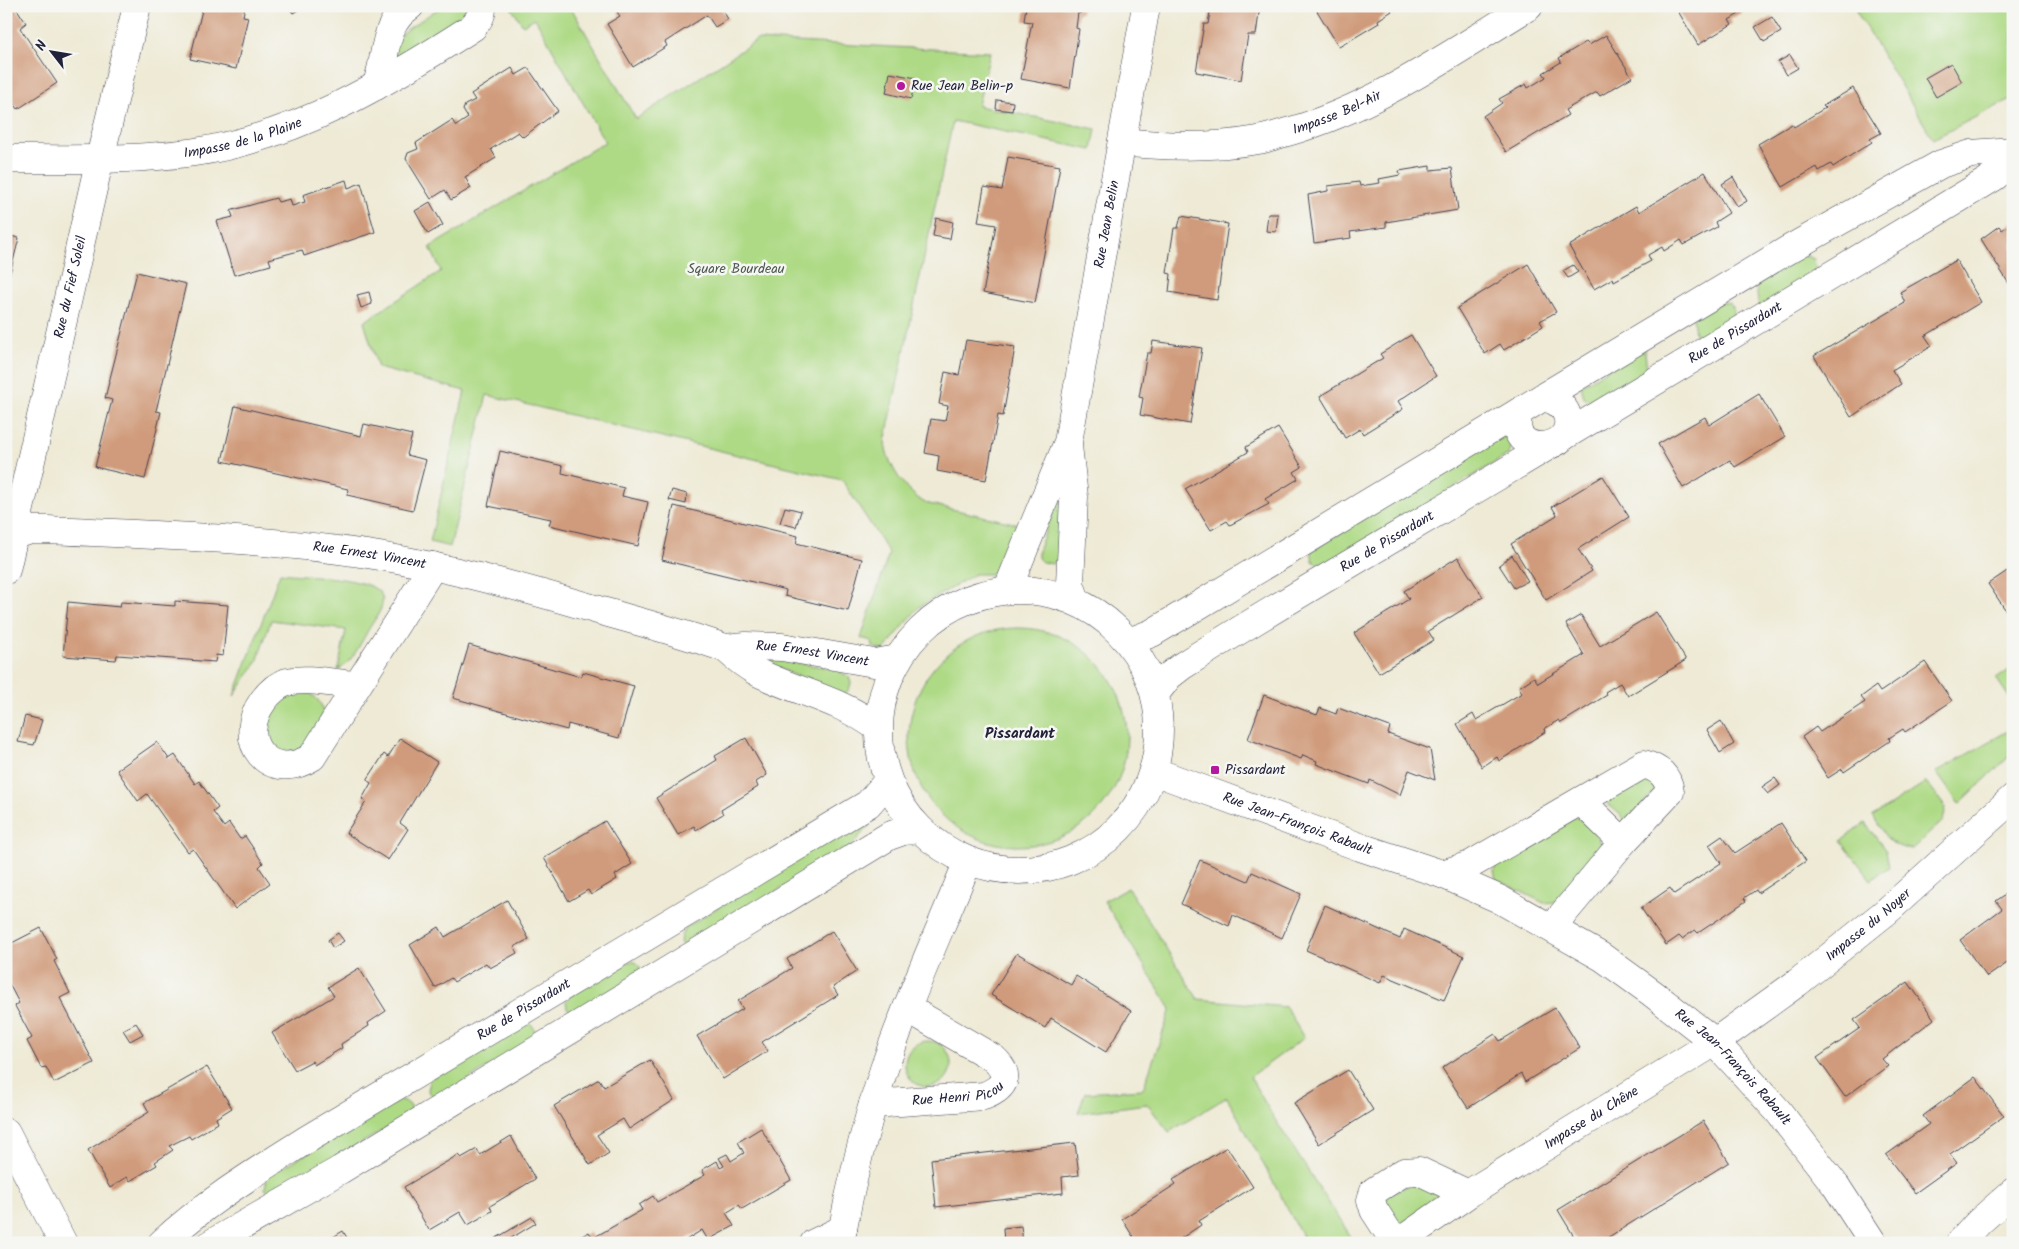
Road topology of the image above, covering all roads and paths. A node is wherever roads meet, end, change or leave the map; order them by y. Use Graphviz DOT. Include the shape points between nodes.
graph roads {
  1 [pos="137,6"];
  2 [pos="410,6"];
  3 [pos="482,6"];
  4 [pos="1146,6"];
  5 [pos="1529,6"];
  6 [pos="376,86"];
  7 [pos="1122,142"];
  8 [pos="2013,151"];
  9 [pos="100,158"];
  10 [pos="6,159"];
  11 [pos="2013,162"];
  12 [pos="1884,194"];
  13 [pos="1906,230"];
  14 [pos="1543,397"];
  15 [pos="1519,412"];
  16 [pos="1556,441"];
  17 [pos="1068,442"];
  18 [pos="10,536"];
  19 [pos="1281,556"];
  20 [pos="433,566"];
  21 [pos="6,570"];
  22 [pos="1008,588"];
  23 [pos="1302,591"];
  24 [pos="1076,600"];
  25 [pos="1129,642"];
  26 [pos="724,648"];
  27 [pos="898,659"];
  28 [pos="356,686"];
  29 [pos="1155,694"];
  30 [pos="878,728"];
  31 [pos="1153,771"];
  32 [pos="888,782"];
  33 [pos="2013,798"];
  34 [pos="1581,801"];
  35 [pos="918,829"];
  36 [pos="1623,842"];
  37 [pos="968,861"];
  38 [pos="1442,874"];
  39 [pos="1554,929"];
  40 [pos="908,1008"];
  41 [pos="1715,1042"];
  42 [pos="873,1104"];
  43 [pos="6,1132"];
  44 [pos="2013,1192"];
  45 [pos="1468,1194"];
  46 [pos="842,1236"];
  47 [pos="63,1243"];
  48 [pos="162,1243"];
  49 [pos="212,1243"];
  50 [pos="814,1243"];
  51 [pos="1873,1243"];
  52 [pos="1960,1243"];
  1 -- 9 [label="street, Rue du Fief Soleil"];
  2 -- 6 [label="street" via="392,22"];
  3 -- 6 [label="street, Impasse de la Plaine" via="479,19 472,27"];
  4 -- 7 [label="street, Rue Jean Belin"];
  5 -- 7 [label="street, Impasse Bel-Air" via="1375,98 1310,126 1259,140 1209,146 1164,147"];
  6 -- 9 [label="street, Impasse de la Plaine" via="295,125 244,142 196,152"];
  7 -- 17 [label="street, Rue Jean Belin"];
  8 -- 12 [label="street" via="1957,157"];
  9 -- 10 [label="street, Impasse de la Plaine"];
  9 -- 18 [label="street, Rue du Fief Soleil"];
  11 -- 13 [label="street, Rue de Pissardant"];
  12 -- 13 [label="street"];
  12 -- 14 [label="street"];
  13 -- 16 [label="street, Rue de Pissardant"];
  14 -- 15 [label="street"];
  14 -- 16 [label="street" via="1557,402 1566,413 1568,428"];
  15 -- 16 [label="street" via="1517,429 1521,437 1536,446"];
  15 -- 19 [label="street"];
  16 -- 23 [label="street, Rue de Pissardant"];
  17 -- 22 [label="street, Rue Jean Belin"];
  17 -- 24 [label="street, Rue Jean Belin" via="1074,496 1070,584"];
  18 -- 20 [label="street, Rue Ernest Vincent" via="31,530 48,530 280,544 368,554"];
  18 -- 21 [label="street, Rue du Fief Soleil"];
  19 -- 23 [label="street"];
  19 -- 25 [label="street" via="1152,633"];
  20 -- 26 [label="street, Rue Ernest Vincent" via="546,594"];
  20 -- 28 [label="street"];
  22 -- 24 [label="street" via="1047,592"];
  22 -- 27 [label="street" via="961,601 936,616 916,634"];
  23 -- 29 [label="street, Rue de Pissardant" via="1182,666"];
  24 -- 25 [label="street" via="1107,620"];
  25 -- 29 [label="street" via="1144,666"];
  26 -- 27 [label="street, Rue Ernest Vincent" via="782,647 874,664"];
  26 -- 30 [label="street, Rue Ernest Vincent" via="758,672 854,713"];
  27 -- 30 [label="street" via="881,699"];
  29 -- 31 [label="street" via="1159,741"];
  30 -- 32 [label="street" via="880,753"];
  31 -- 37 [label="street" via="1142,799 1120,828 1092,850 1065,863 1036,870 1005,870"];
  31 -- 38 [label="street, Rue Jean-François Rabault"];
  32 -- 35 [label="street" via="902,809"];
  32 -- 48 [label="street, Rue de Pissardant" via="868,804 227,1190"];
  33 -- 41 [label="street, Impasse du Noyer" via="1886,911"];
  34 -- 36 [label="street"];
  34 -- 36 [label="street" via="1644,764 1658,768 1669,781 1670,792"];
  34 -- 38 [label="street" via="1470,865"];
  35 -- 37 [label="street" via="948,852"];
  35 -- 49 [label="street" via="889,836 340,1170"];
  36 -- 39 [label="street"];
  37 -- 40 [label="street"];
  38 -- 39 [label="street, Rue Jean-François Rabault" via="1499,899"];
  39 -- 41 [label="street, Rue Jean-François Rabault" via="1616,967"];
  40 -- 42 [label="street"];
  40 -- 42 [label="street, Rue Henri Picou" via="993,1058 1001,1065 1003,1084 984,1096"];
  41 -- 45 [label="street, Impasse du Chêne"];
  41 -- 51 [label="street, Rue Jean-François Rabault" via="1778,1111 1836,1186"];
  42 -- 46 [label="street"];
  43 -- 47 [label="street"];
  44 -- 52 [label="street"];
  46 -- 50 [label="street"];
}
